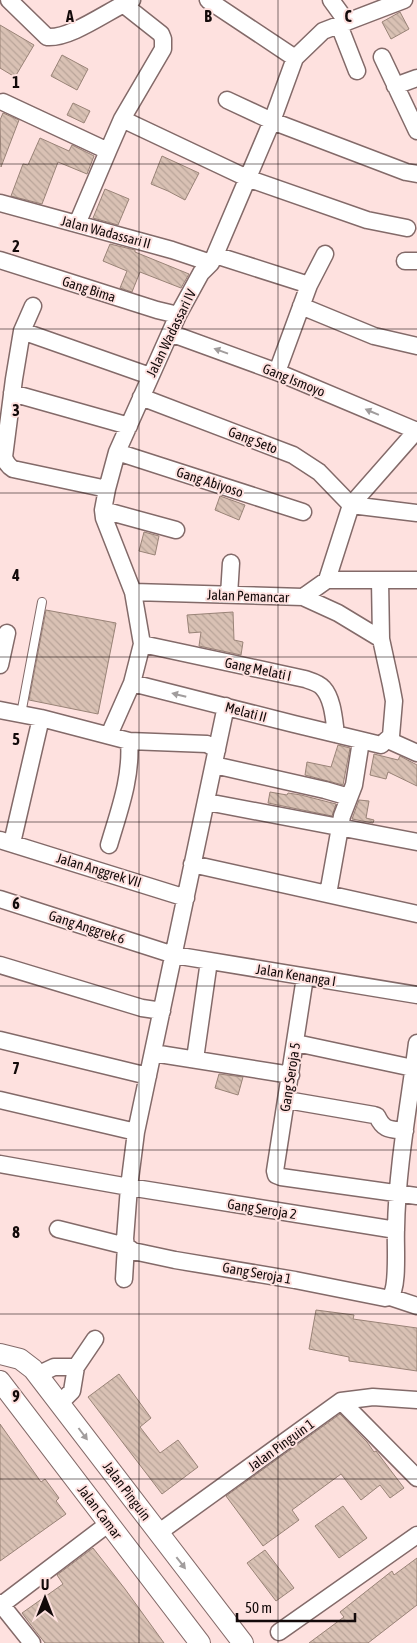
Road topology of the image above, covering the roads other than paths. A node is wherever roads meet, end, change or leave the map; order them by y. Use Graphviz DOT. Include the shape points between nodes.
graph roads {
  1 [pos="9,0"];
  2 [pos="208,0"];
  3 [pos="330,0"];
  4 [pos="398,1"];
  5 [pos="128,2"];
  6 [pos="343,23"];
  7 [pos="382,57"];
  8 [pos="295,58"];
  9 [pos="357,70"];
  10 [pos="417,78"];
  11 [pos="395,86"];
  12 [pos="227,100"];
  13 [pos="3,102"];
  14 [pos="122,119"];
  15 [pos="272,121"];
  16 [pos="417,132"];
  17 [pos="108,151"];
  18 [pos="417,174"];
  19 [pos="248,178"];
  20 [pos="0,204"];
  21 [pos="77,224"];
  22 [pos="407,228"];
  23 [pos="325,254"];
  24 [pos="213,259"];
  25 [pos="0,260"];
  26 [pos="308,285"];
  27 [pos="33,306"];
  28 [pos="301,306"];
  29 [pos="178,315"];
  30 [pos="22,331"];
  31 [pos="170,333"];
  32 [pos="417,346"];
  33 [pos="277,372"];
  34 [pos="150,376"];
  35 [pos="12,393"];
  36 [pos="140,397"];
  37 [pos="129,426"];
  38 [pos="417,430"];
  39 [pos="117,452"];
  40 [pos="107,489"];
  41 [pos="351,505"];
  42 [pos="103,510"];
  43 [pos="303,512"];
  44 [pos="417,513"];
  45 [pos="176,530"];
  46 [pos="230,563"];
  47 [pos="327,580"];
  48 [pos="380,580"];
  49 [pos="417,580"];
  50 [pos="134,592"];
  51 [pos="229,595"];
  52 [pos="303,598"];
  53 [pos="42,602"];
  54 [pos="7,633"];
  55 [pos="381,639"];
  56 [pos="142,644"];
  57 [pos="0,665"];
  58 [pos="132,683"];
  59 [pos="226,706"];
  60 [pos="0,710"];
  61 [pos="21,714"];
  62 [pos="41,718"];
  63 [pos="336,734"];
  64 [pos="109,735"];
  65 [pos="388,740"];
  66 [pos="361,741"];
  67 [pos="132,742"];
  68 [pos="417,753"];
  69 [pos="215,758"];
  70 [pos="349,797"];
  71 [pos="207,802"];
  72 [pos="340,828"];
  73 [pos="6,841"];
  74 [pos="417,842"];
  75 [pos="109,845"];
  76 [pos="192,864"];
  77 [pos="328,894"];
  78 [pos="186,898"];
  79 [pos="0,899"];
  80 [pos="417,914"];
  81 [pos="174,955"];
  82 [pos="209,961"];
  83 [pos="0,965"];
  84 [pos="305,977"];
  85 [pos="417,995"];
  86 [pos="162,1011"];
  87 [pos="0,1040"];
  88 [pos="296,1043"];
  89 [pos="153,1053"];
  90 [pos="416,1056"];
  91 [pos="195,1059"];
  92 [pos="291,1074"];
  93 [pos="148,1076"];
  94 [pos="0,1100"];
  95 [pos="287,1100"];
  96 [pos="412,1113"];
  97 [pos="405,1131"];
  98 [pos="136,1132"];
  99 [pos="0,1164"];
  100 [pos="129,1187"];
  101 [pos="397,1194"];
  102 [pos="417,1196"];
  103 [pos="58,1229"];
  104 [pos="396,1230"];
  105 [pos="126,1246"];
  106 [pos="124,1279"];
  107 [pos="390,1297"];
  108 [pos="417,1306"];
  109 [pos="95,1339"];
  110 [pos="0,1354"];
  111 [pos="20,1359"];
  112 [pos="0,1364"];
  113 [pos="76,1367"];
  114 [pos="37,1375"];
  115 [pos="0,1381"];
  116 [pos="417,1400"];
  117 [pos="341,1402"];
  118 [pos="60,1403"];
  119 [pos="417,1478"];
  120 [pos="108,1524"];
  121 [pos="158,1533"];
  122 [pos="417,1535"];
  123 [pos="0,1605"];
  124 [pos="279,1632"];
  125 [pos="32,1643"];
  126 [pos="200,1643"];
  127 [pos="243,1643"];
  1 -- 5 [label="street" via="47,37 53,38"];
  2 -- 8 [label="street"];
  3 -- 6 [label="street"];
  4 -- 6 [label="street, Jalan Wadassari IV"];
  5 -- 14 [label="street" via="161,34 164,44"];
  6 -- 8 [label="street, Jalan Wadassari IV" via="323,31"];
  6 -- 9 [label="street"];
  7 -- 11 [label="street"];
  8 -- 15 [label="street, Jalan Wadassari IV"];
  10 -- 11 [label="street"];
  11 -- 16 [label="street"];
  12 -- 15 [label="street"];
  13 -- 17 [label="street"];
  14 -- 17 [label="street"];
  14 -- 19 [label="street"];
  15 -- 18 [label="street"];
  15 -- 19 [label="street, Jalan Wadassari IV"];
  17 -- 21 [label="street"];
  19 -- 22 [label="street" via="368,220"];
  19 -- 24 [label="street, Jalan Wadassari IV"];
  20 -- 21 [label="street, Jalan Wadassari II"];
  21 -- 24 [label="street, Jalan Wadassari II"];
  23 -- 26 [label="street"];
  24 -- 26 [label="street, Jalan Wadassari II"];
  24 -- 29 [label="street, Jalan Wadassari IV" via="200,273"];
  25 -- 29 [label="street, Gang Bima"];
  26 -- 28 [label="street"];
  27 -- 30 [label="street"];
  28 -- 32 [label="street" via="374,336"];
  28 -- 33 [label="street"];
  29 -- 31 [label="street, Jalan Wadassari IV"];
  30 -- 34 [label="street"];
  30 -- 35 [label="street"];
  33 -- 31 [label="street, Gang Ismoyo, one-way"];
  31 -- 34 [label="street, Jalan Wadassari IV"];
  38 -- 33 [label="street, Gang Ismoyo, one-way"];
  34 -- 36 [label="street, Jalan Wadassari IV"];
  35 -- 37 [label="street"];
  35 -- 40 [label="street" via="4,458 8,466"];
  36 -- 37 [label="street, Jalan Wadassari IV"];
  36 -- 41 [label="street, Gang Seto" via="293,455 319,472"];
  37 -- 39 [label="street, Jalan Wadassari IV"];
  38 -- 41 [label="street"];
  39 -- 40 [label="street, Jalan Wadassari IV"];
  39 -- 43 [label="street, Gang Abiyoso"];
  40 -- 42 [label="street, Jalan Wadassari IV"];
  41 -- 44 [label="street"];
  41 -- 47 [label="street"];
  42 -- 45 [label="street"];
  42 -- 50 [label="street, Jalan Wadassari IV" via="107,528"];
  46 -- 51 [label="street"];
  47 -- 48 [label="street"];
  47 -- 52 [label="street, Jalan Pemancar"];
  48 -- 49 [label="street"];
  48 -- 55 [label="street"];
  50 -- 51 [label="street, Jalan Pemancar"];
  50 -- 56 [label="street, Jalan Wadassari IV"];
  51 -- 52 [label="street, Jalan Pemancar"];
  52 -- 55 [label="street" via="338,613"];
  53 -- 61 [label="lane"];
  54 -- 57 [label="street"];
  55 -- 65 [label="street" via="394,702"];
  56 -- 58 [label="street, Jalan Wadassari IV"];
  56 -- 63 [label="street, Gang Melati I" via="318,684 325,689 330,702"];
  59 -- 58 [label="street, Melati II, one-way"];
  58 -- 64 [label="street, Jalan Wadassari IV"];
  59 -- 63 [label="street, Melati II"];
  59 -- 69 [label="street"];
  60 -- 61 [label="street"];
  61 -- 62 [label="street"];
  62 -- 64 [label="street"];
  62 -- 73 [label="street, Jalan Anggrek VII"];
  63 -- 66 [label="street, Melati II"];
  64 -- 67 [label="street"];
  65 -- 66 [label="street, Melati II" via="381,745"];
  65 -- 68 [label="street"];
  66 -- 70 [label="street"];
  67 -- 69 [label="street" via="207,744"];
  67 -- 75 [label="street" via="129,773"];
  69 -- 70 [label="street"];
  69 -- 71 [label="street"];
  70 -- 72 [label="street"];
  71 -- 72 [label="street"];
  71 -- 76 [label="street"];
  72 -- 74 [label="street"];
  72 -- 77 [label="street"];
  73 -- 78 [label="street, Jalan Anggrek VII"];
  76 -- 77 [label="street"];
  76 -- 78 [label="street"];
  77 -- 80 [label="street"];
  78 -- 81 [label="street"];
  79 -- 81 [label="street, Gang Anggrek 6"];
  81 -- 82 [label="street, Jalan Kenanga I"];
  81 -- 86 [label="street"];
  82 -- 84 [label="street, Jalan Kenanga I"];
  82 -- 91 [label="street"];
  83 -- 86 [label="street" via="142,1008"];
  84 -- 85 [label="street, Jalan Kenanga I"];
  84 -- 88 [label="street, Gang Seroja 5"];
  86 -- 89 [label="street"];
  87 -- 93 [label="street"];
  88 -- 90 [label="street"];
  88 -- 92 [label="street, Gang Seroja 5"];
  89 -- 91 [label="street"];
  89 -- 93 [label="street"];
  90 -- 96 [label="street"];
  91 -- 92 [label="street"];
  92 -- 95 [label="street, Gang Seroja 5"];
  93 -- 98 [label="street"];
  94 -- 98 [label="street"];
  95 -- 97 [label="street" via="374,1115 385,1128"];
  95 -- 101 [label="street, Gang Seroja 5" via="275,1170 278,1176"];
  96 -- 97 [label="street"];
  97 -- 101 [label="street"];
  98 -- 100 [label="street"];
  99 -- 100 [label="street, Gang Seroja 2"];
  100 -- 104 [label="street, Gang Seroja 2"];
  100 -- 105 [label="street"];
  101 -- 102 [label="street"];
  101 -- 104 [label="street"];
  103 -- 105 [label="street, Gang Seroja 1"];
  104 -- 107 [label="street" via="395,1275"];
  105 -- 106 [label="street"];
  105 -- 107 [label="street, Gang Seroja 1" via="133,1251 176,1260"];
  107 -- 108 [label="street, Gang Seroja 1"];
  109 -- 113 [label="street"];
  110 -- 111 [label="street, Jalan Pinguin"];
  111 -- 112 [label="street"];
  111 -- 114 [label="street, Jalan Pinguin"];
  113 -- 114 [label="street" via="54,1367"];
  113 -- 118 [label="street" via="72,1390"];
  114 -- 118 [label="street, Jalan Pinguin"];
  115 -- 120 [label="street, Jalan Camar"];
  116 -- 117 [label="street, Jalan Pinguin 1" via="373,1397"];
  117 -- 119 [label="street"];
  117 -- 121 [label="street, Jalan Pinguin 1"];
  118 -- 121 [label="street, Jalan Pinguin, one-way"];
  120 -- 123 [label="street"];
  120 -- 126 [label="street, Jalan Camar"];
  121 -- 127 [label="street, Jalan Pinguin, one-way"];
  122 -- 124 [label="street"];
  123 -- 125 [label="street"];
}
